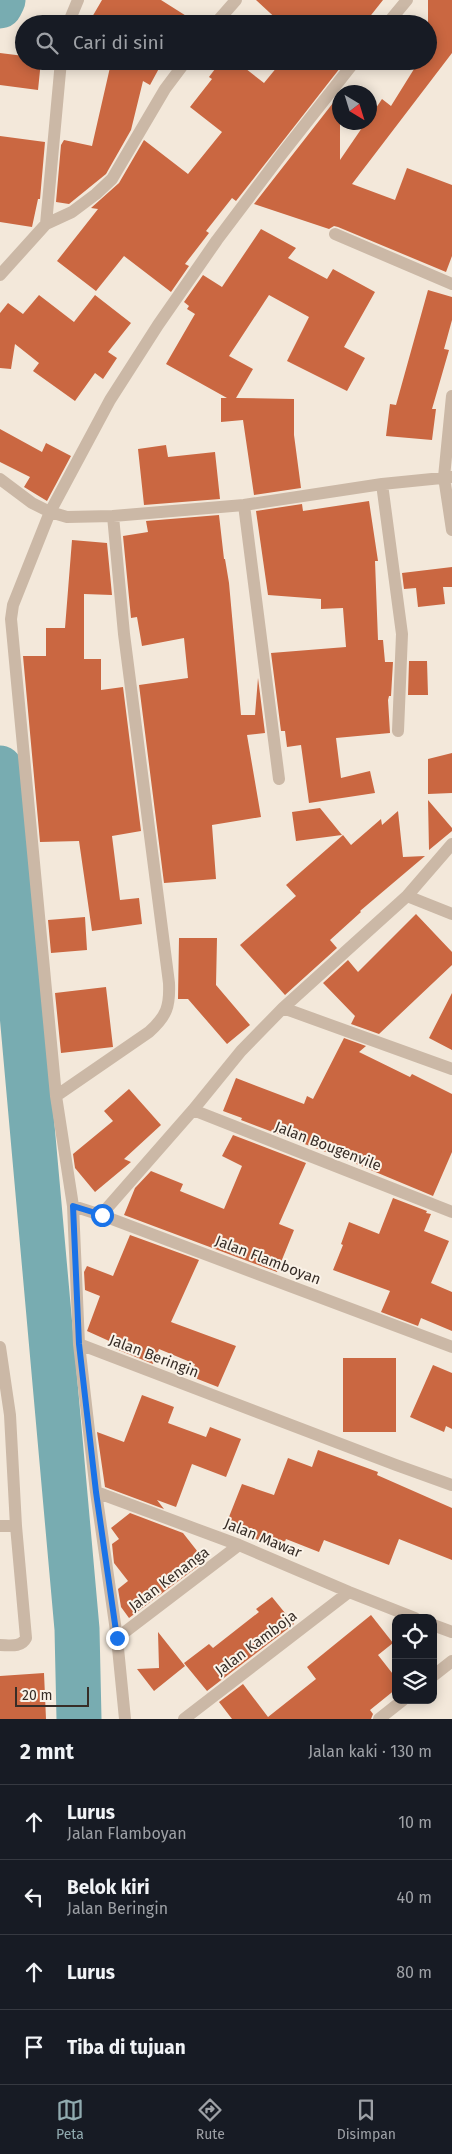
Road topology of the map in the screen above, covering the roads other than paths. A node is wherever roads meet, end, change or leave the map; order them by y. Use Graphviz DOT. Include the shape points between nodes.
graph roads {
  1 [pos="78,0"];
  2 [pos="236,0"];
  3 [pos="407,0"];
  4 [pos="72,15"];
  5 [pos="223,15"];
  6 [pos="394,15"];
  7 [pos="61,70"];
  8 [pos="179,70"];
  9 [pos="348,70"];
  10 [pos="46,224"];
  11 [pos="334,234"];
  12 [pos="0,275"];
  13 [pos="452,284"];
  14 [pos="452,396"];
  15 [pos="448,477"];
  16 [pos="0,480"];
  17 [pos="382,484"];
  18 [pos="244,505"];
  19 [pos="50,512"];
  20 [pos="113,516"];
  21 [pos="452,530"];
  22 [pos="398,731"];
  23 [pos="279,779"];
  24 [pos="452,844"];
  25 [pos="407,896"];
  26 [pos="452,914"];
  27 [pos="283,1008"];
  28 [pos="452,1068"];
  29 [pos="56,1096"];
  30 [pos="193,1110"];
  31 [pos="73,1206"];
  32 [pos="452,1212"];
  33 [pos="102,1215"];
  34 [pos="79,1344"];
  35 [pos="0,1347"];
  36 [pos="452,1347"];
  37 [pos="5,1415"];
  38 [pos="452,1485"];
  39 [pos="96,1492"];
  40 [pos="0,1526"];
  41 [pos="16,1526"];
  42 [pos="239,1545"];
  43 [pos="349,1592"];
  44 [pos="405,1614"];
  45 [pos="437,1626"];
  46 [pos="452,1632"];
  47 [pos="117,1638"];
  48 [pos="0,1645"];
  49 [pos="452,1661"];
  50 [pos="437,1673"];
  51 [pos="398,1704"];
  52 [pos="125,1719"];
  53 [pos="184,1719"];
  54 [pos="379,1719"];
  1 -- 4 [label="street"];
  2 -- 5 [label="street"];
  3 -- 6 [label="street"];
  7 -- 10 [label="street"];
  8 -- 10 [label="street" via="112,179 72,212"];
  9 -- 19 [label="street" via="280,155 158,325 110,400"];
  10 -- 12 [label="street"];
  11 -- 13 [label="street"];
  14 -- 15 [label="street"];
  15 -- 17 [label="street"];
  15 -- 21 [label="street"];
  16 -- 19 [label="street"];
  17 -- 18 [label="street"];
  17 -- 22 [label="street" via="402,634"];
  18 -- 20 [label="street"];
  18 -- 23 [label="street"];
  19 -- 20 [label="street" via="66,518"];
  19 -- 29 [label="street" via="13,605 11,619"];
  20 -- 29 [label="street" via="124,634 170,1002 162,1021 150,1032"];
  24 -- 25 [label="street"];
  25 -- 26 [label="street"];
  25 -- 27 [label="street"];
  27 -- 28 [label="street"];
  27 -- 30 [label="street"];
  29 -- 31 [label="street"];
  30 -- 32 [label="street, Jalan Bougenvile"];
  30 -- 33 [label="street"];
  31 -- 33 [label="street, Jalan Flamboyan"];
  31 -- 34 [label="street"];
  33 -- 36 [label="street, Jalan Flamboyan"];
  34 -- 38 [label="street, Jalan Beringin"];
  34 -- 39 [label="street"];
  35 -- 37 [label="street"];
  37 -- 41 [label="street"];
  39 -- 42 [label="street, Jalan Mawar"];
  39 -- 47 [label="street"];
  40 -- 41 [label="street"];
  41 -- 48 [label="street" via="26,1638 22,1644"];
  42 -- 43 [label="street, Jalan Mawar"];
  42 -- 47 [label="street, Jalan Kenanga"];
  43 -- 44 [label="street, Jalan Mawar"];
  43 -- 53 [label="street, Jalan Kamboja"];
  45 -- 46 [label="street"];
  47 -- 52 [label="street"];
  49 -- 50 [label="street"];
  51 -- 54 [label="street"];
}
